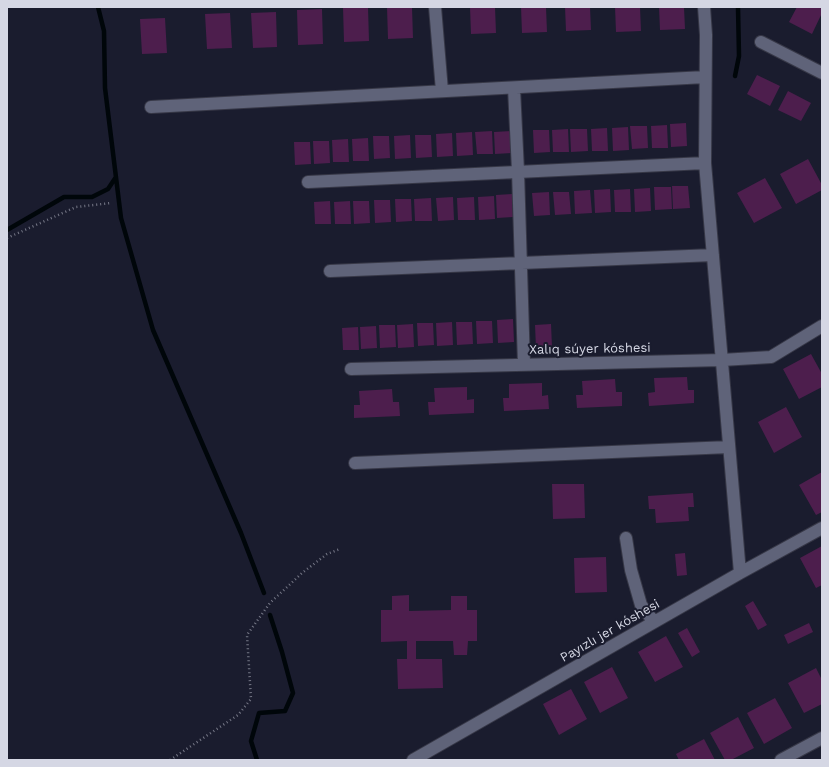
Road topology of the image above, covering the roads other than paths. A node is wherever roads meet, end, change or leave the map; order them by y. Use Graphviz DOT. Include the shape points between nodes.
graph roads {
  1 [pos="435,7"];
  2 [pos="704,7"];
  3 [pos="761,42"];
  4 [pos="822,72"];
  5 [pos="705,77"];
  6 [pos="514,88"];
  7 [pos="442,91"];
  8 [pos="151,107"];
  9 [pos="705,163"];
  10 [pos="518,171"];
  11 [pos="308,182"];
  12 [pos="713,255"];
  13 [pos="521,263"];
  14 [pos="330,272"];
  15 [pos="822,326"];
  16 [pos="722,360"];
  17 [pos="524,365"];
  18 [pos="350,369"];
  19 [pos="729,447"];
  20 [pos="355,462"];
  21 [pos="822,528"];
  22 [pos="626,538"];
  23 [pos="740,573"];
  24 [pos="654,622"];
  25 [pos="822,738"];
  26 [pos="413,760"];
  27 [pos="781,760"];
  1 -- 7 [label="street"];
  2 -- 5 [label="street"];
  3 -- 4 [label="street"];
  5 -- 6 [label="street"];
  5 -- 9 [label="street"];
  6 -- 7 [label="street"];
  6 -- 10 [label="street"];
  7 -- 8 [label="street"];
  9 -- 10 [label="street"];
  9 -- 12 [label="street"];
  10 -- 11 [label="street"];
  10 -- 13 [label="street"];
  12 -- 13 [label="street"];
  12 -- 16 [label="street"];
  13 -- 14 [label="street"];
  13 -- 17 [label="street"];
  15 -- 16 [label="street, Xalıq súyer kóshesi" via="771,357"];
  16 -- 17 [label="street, Xalıq súyer kóshesi"];
  16 -- 19 [label="street"];
  17 -- 18 [label="street, Xalıq súyer kóshesi"];
  19 -- 20 [label="street"];
  19 -- 23 [label="street"];
  21 -- 23 [label="street, Payızlı jer kóshesi"];
  22 -- 24 [label="street" via="631,570 641,604"];
  23 -- 24 [label="street, Payızlı jer kóshesi"];
  24 -- 26 [label="street, Payızlı jer kóshesi"];
  25 -- 27 [label="street"];
}
